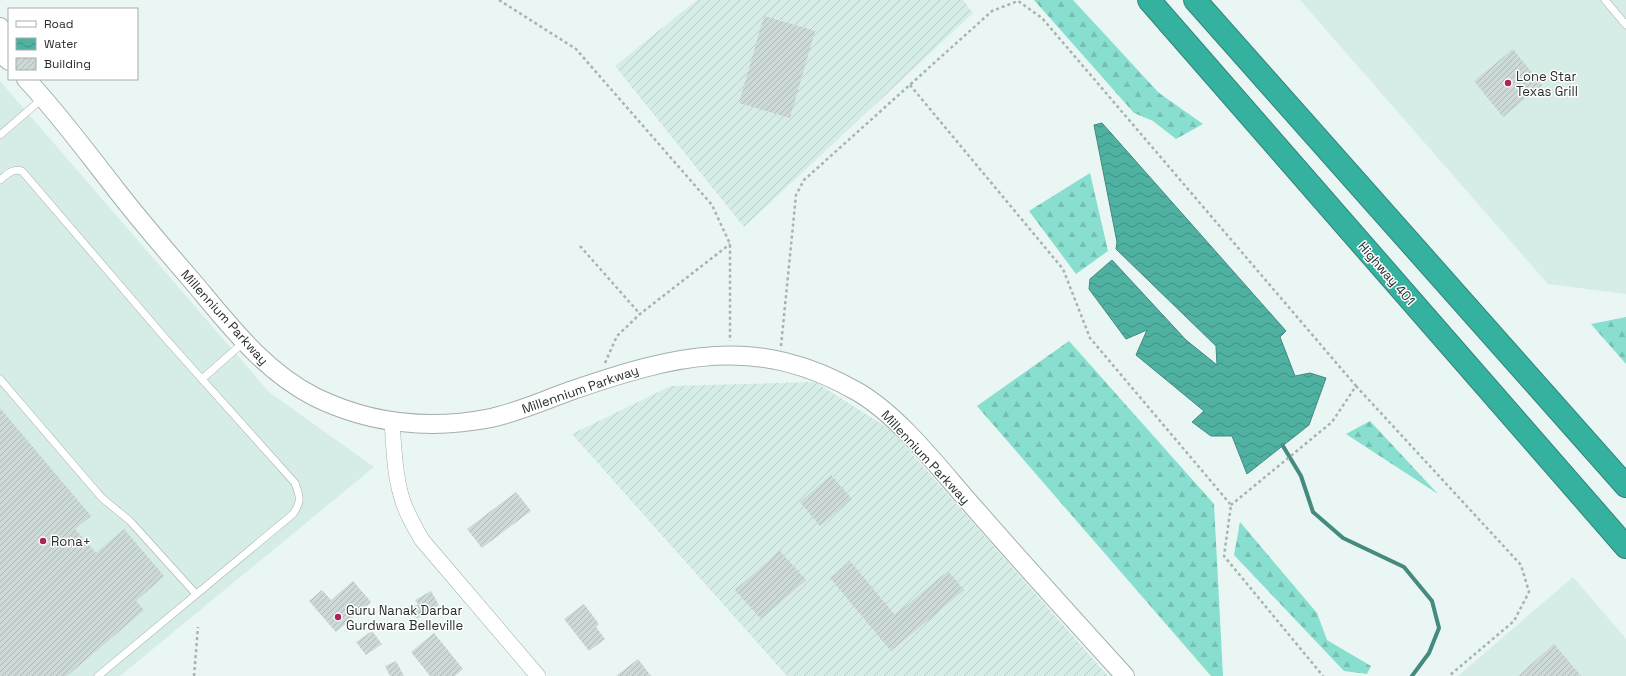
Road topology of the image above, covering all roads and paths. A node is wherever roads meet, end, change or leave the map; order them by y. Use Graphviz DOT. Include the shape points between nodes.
graph roads {
  1 [pos="499,0"];
  2 [pos="1149,0"];
  3 [pos="1195,0"];
  4 [pos="1605,0"];
  5 [pos="1626,26"];
  6 [pos="0,27"];
  7 [pos="8,40"];
  8 [pos="0,52"];
  9 [pos="8,60"];
  10 [pos="27,80"];
  11 [pos="33,80"];
  12 [pos="910,85"];
  13 [pos="43,98"];
  14 [pos="0,135"];
  15 [pos="0,180"];
  16 [pos="730,244"];
  17 [pos="580,246"];
  18 [pos="640,314"];
  19 [pos="244,342"];
  20 [pos="730,354"];
  21 [pos="780,360"];
  22 [pos="0,379"];
  23 [pos="202,379"];
  24 [pos="596,382"];
  25 [pos="1356,386"];
  26 [pos="392,422"];
  27 [pos="1626,486"];
  28 [pos="1231,505"];
  29 [pos="1626,547"];
  30 [pos="196,594"];
  31 [pos="198,627"];
  32 [pos="98,676"];
  33 [pos="194,676"];
  34 [pos="538,676"];
  35 [pos="1125,676"];
  36 [pos="1323,676"];
  37 [pos="1449,676"];
  1 -- 16 [label="path" via="576,49 712,205"];
  2 -- 29 [label="highway, Highway 401"];
  3 -- 27 [label="highway"];
  4 -- 5 [label="lane"];
  6 -- 7 [label="street"];
  8 -- 9 [label="street"];
  10 -- 13 [label="street, Millennium Parkway"];
  11 -- 13 [label="street, Millennium Parkway"];
  12 -- 21 [label="path" via="804,180 796,195"];
  12 -- 25 [label="path" via="992,11 1018,1 1042,18"];
  12 -- 28 [label="path" via="1063,270 1090,338"];
  13 -- 14 [label="lane"];
  13 -- 19 [label="street, Millennium Parkway" via="122,198"];
  15 -- 23 [label="lane" via="11,171 22,170"];
  16 -- 18 [label="path"];
  16 -- 20 [label="path"];
  17 -- 18 [label="path"];
  18 -- 24 [label="path" via="617,336"];
  19 -- 23 [label="lane"];
  19 -- 26 [label="street, Millennium Parkway" via="273,370 301,390 346,410"];
  20 -- 21 [label="street, Millennium Parkway"];
  20 -- 24 [label="street, Millennium Parkway" via="671,361"];
  21 -- 35 [label="street, Millennium Parkway" via="799,365 862,394 892,419 932,460"];
  22 -- 30 [label="lane" via="102,498 130,521"];
  23 -- 30 [label="lane" via="295,483 300,499 293,514"];
  24 -- 26 [label="street, Millennium Parkway" via="496,417 450,424"];
  25 -- 28 [label="path" via="1332,422"];
  25 -- 37 [label="path" via="1521,565 1528,592 1514,621"];
  26 -- 34 [label="street" via="395,466 401,495 422,540"];
  28 -- 36 [label="path" via="1224,556"];
  30 -- 32 [label="lane"];
  31 -- 33 [label="path"];
}
